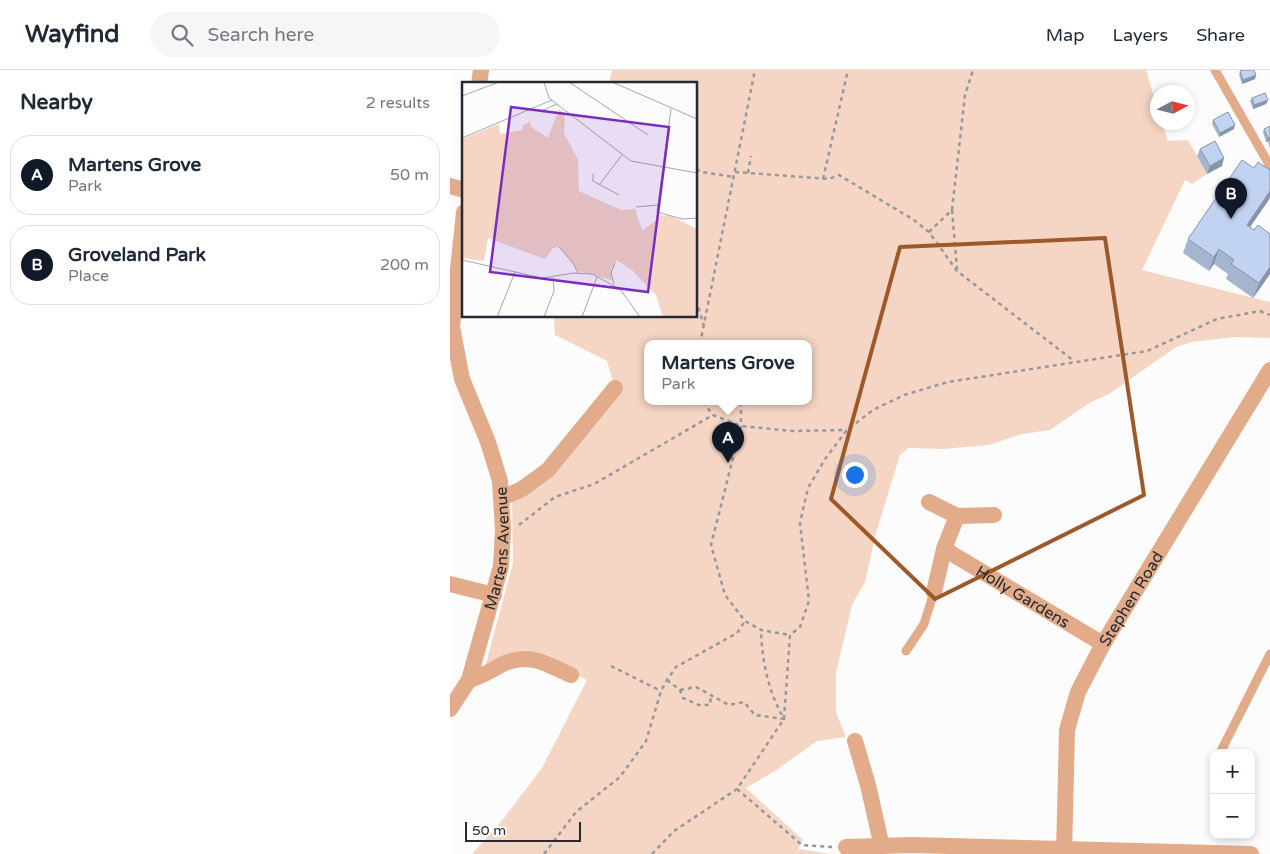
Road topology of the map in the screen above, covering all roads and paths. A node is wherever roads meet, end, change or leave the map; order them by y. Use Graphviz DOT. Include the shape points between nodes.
graph roads {
  1 [pos="755,70"];
  2 [pos="848,70"];
  3 [pos="973,70"];
  4 [pos="1215,70"];
  5 [pos="751,156"];
  6 [pos="1270,166"];
  7 [pos="698,169"];
  8 [pos="735,172"];
  9 [pos="748,174"];
  10 [pos="734,177"];
  11 [pos="823,179"];
  12 [pos="952,210"];
  13 [pos="462,231"];
  14 [pos="929,232"];
  15 [pos="958,271"];
  16 [pos="698,307"];
  17 [pos="1270,315"];
  18 [pos="704,328"];
  19 [pos="701,340"];
  20 [pos="1074,361"];
  21 [pos="1270,370"];
  22 [pos="456,380"];
  23 [pos="615,388"];
  24 [pos="705,405"];
  25 [pos="741,405"];
  26 [pos="713,415"];
  27 [pos="741,426"];
  28 [pos="847,430"];
  29 [pos="502,498"];
  30 [pos="929,502"];
  31 [pos="994,515"];
  32 [pos="957,516"];
  33 [pos="526,521"];
  34 [pos="944,548"];
  35 [pos="450,584"];
  36 [pos="934,592"];
  37 [pos="494,595"];
  38 [pos="745,621"];
  39 [pos="761,630"];
  40 [pos="790,635"];
  41 [pos="1103,644"];
  42 [pos="906,651"];
  43 [pos="1270,654"];
  44 [pos="611,666"];
  45 [pos="571,675"];
  46 [pos="469,680"];
  47 [pos="667,680"];
  48 [pos="680,690"];
  49 [pos="661,691"];
  50 [pos="711,695"];
  51 [pos="450,709"];
  52 [pos="784,719"];
  53 [pos="855,741"];
  54 [pos="1222,749"];
  55 [pos="737,789"];
  56 [pos="882,847"];
  57 [pos="846,851"];
  58 [pos="1064,852"];
  59 [pos="544,854"];
  60 [pos="652,854"];
  61 [pos="1250,854"];
  1 -- 8 [label="path"];
  2 -- 11 [label="path"];
  3 -- 12 [label="path" via="966,95"];
  4 -- 6 [label="lane"];
  5 -- 9 [label="path"];
  7 -- 10 [label="path"];
  8 -- 9 [label="path"];
  8 -- 10 [label="path"];
  9 -- 11 [label="path"];
  10 -- 18 [label="path"];
  11 -- 14 [label="path" via="839,175"];
  12 -- 14 [label="path"];
  12 -- 15 [label="path"];
  13 -- 22 [label="street, Martens Avenue" via="452,327"];
  14 -- 15 [label="path"];
  15 -- 20 [label="path"];
  16 -- 18 [label="path"];
  17 -- 20 [label="path" via="1260,311 1217,319 1147,351"];
  18 -- 19 [label="path"];
  20 -- 28 [label="path" via="948,382 904,395 873,410"];
  21 -- 41 [label="street, Stephen Road"];
  22 -- 29 [label="street, Martens Avenue" via="488,442"];
  23 -- 29 [label="street" via="548,470 522,489"];
  24 -- 26 [label="path"];
  25 -- 27 [label="path"];
  26 -- 27 [label="path"];
  26 -- 33 [label="path" via="594,484 555,498"];
  27 -- 28 [label="path" via="792,431"];
  27 -- 38 [label="path" via="710,544 725,595"];
  28 -- 40 [label="path" via="808,488 800,523 809,601 800,627"];
  29 -- 37 [label="street, Martens Avenue" via="501,566"];
  30 -- 32 [label="street"];
  31 -- 32 [label="street"];
  32 -- 34 [label="street"];
  34 -- 36 [label="street"];
  34 -- 41 [label="street, Holly Gardens"];
  35 -- 37 [label="street"];
  36 -- 42 [label="lane" via="924,624"];
  37 -- 46 [label="street, Martens Avenue"];
  38 -- 39 [label="path"];
  38 -- 47 [label="path" via="737,633 676,667"];
  39 -- 40 [label="path"];
  39 -- 52 [label="path" via="768,682"];
  40 -- 52 [label="path"];
  41 -- 58 [label="street, Stephen Road" via="1078,692 1067,730"];
  43 -- 54 [label="lane"];
  44 -- 49 [label="path"];
  45 -- 46 [label="street" via="535,659 519,658"];
  46 -- 51 [label="street, Martens Avenue"];
  47 -- 48 [label="path"];
  47 -- 49 [label="path"];
  48 -- 50 [label="path" via="696,687"];
  48 -- 50 [label="path" via="683,698 699,705 710,705"];
  49 -- 59 [label="path" via="646,741 620,777 576,812"];
  50 -- 52 [label="path" via="729,705 744,702 755,715"];
  52 -- 55 [label="path"];
  53 -- 56 [label="street"];
  55 -- 57 [label="path" via="802,845"];
  55 -- 60 [label="path" via="674,831"];
  56 -- 57 [label="street"];
  56 -- 58 [label="street" via="912,845"];
  58 -- 61 [label="street"];
}
